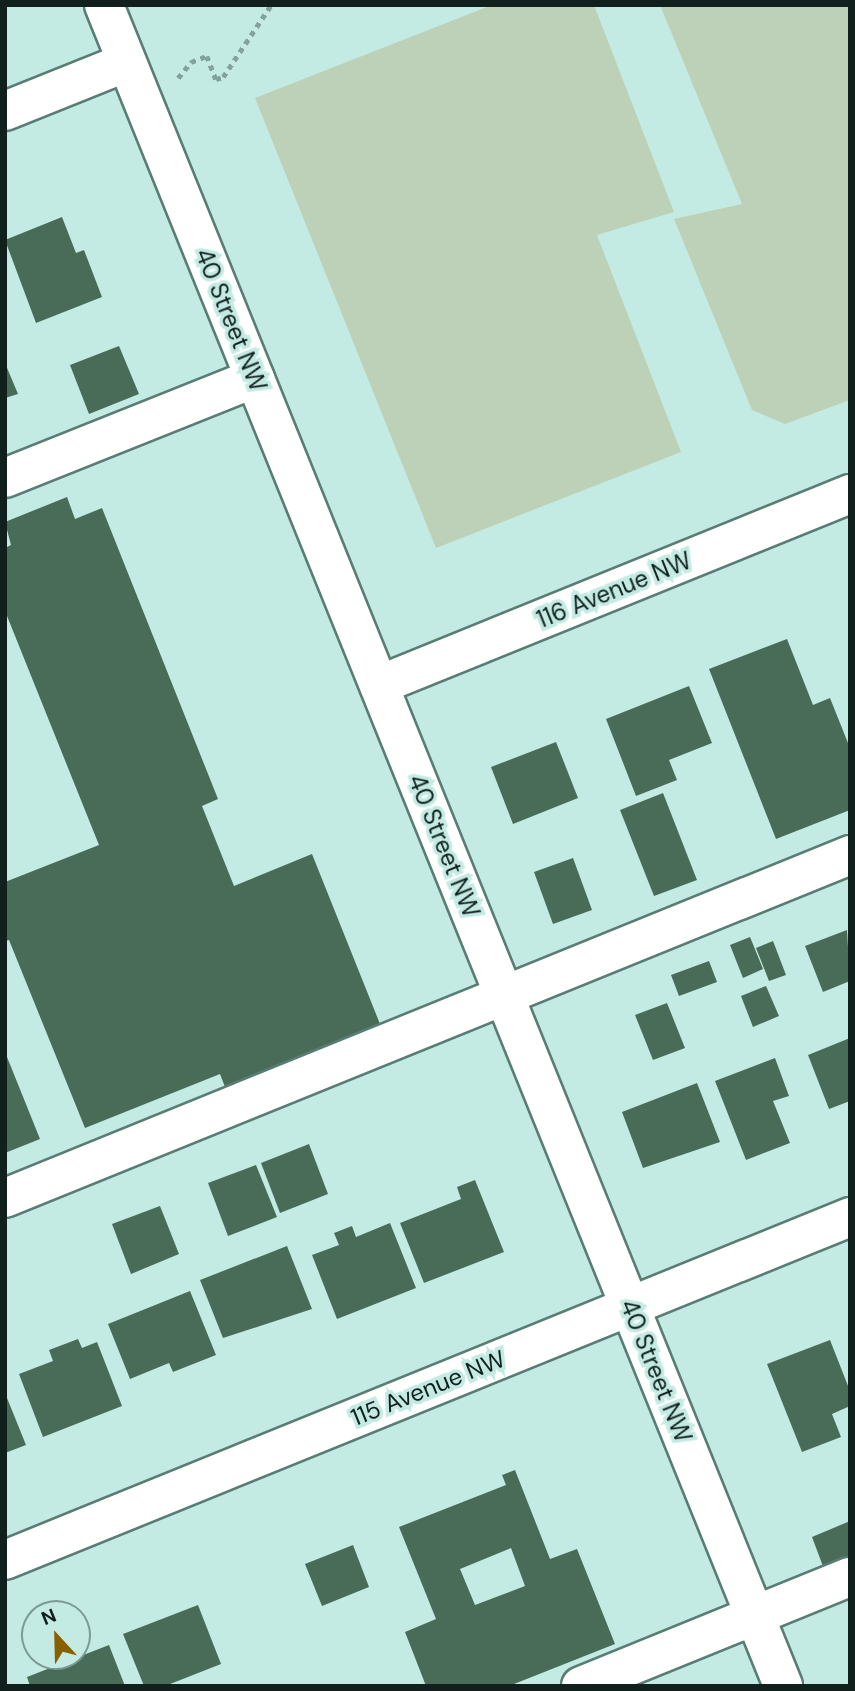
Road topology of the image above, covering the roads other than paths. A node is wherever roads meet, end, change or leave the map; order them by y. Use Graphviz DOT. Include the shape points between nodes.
graph roads {
  1 [pos="104,5"];
  2 [pos="127,62"];
  3 [pos="5,111"];
  4 [pos="255,378"];
  5 [pos="5,478"];
  6 [pos="850,494"];
  7 [pos="379,685"];
  8 [pos="850,855"];
  9 [pos="505,998"];
  10 [pos="5,1198"];
  11 [pos="850,1217"];
  12 [pos="630,1306"];
  13 [pos="5,1560"];
  14 [pos="850,1577"];
  15 [pos="754,1615"];
  16 [pos="582,1686"];
  17 [pos="783,1686"];
  1 -- 2 [label="street, 40 Street NW"];
  2 -- 3 [label="street"];
  2 -- 4 [label="street, 40 Street NW"];
  4 -- 5 [label="street"];
  4 -- 7 [label="street, 40 Street NW"];
  6 -- 7 [label="street, 116 Avenue NW"];
  7 -- 9 [label="street, 40 Street NW"];
  8 -- 9 [label="street"];
  9 -- 10 [label="street"];
  9 -- 12 [label="street, 40 Street NW"];
  11 -- 12 [label="street, 115 Avenue NW"];
  12 -- 13 [label="street, 115 Avenue NW"];
  12 -- 15 [label="street, 40 Street NW"];
  14 -- 15 [label="street"];
  15 -- 16 [label="street"];
  15 -- 17 [label="street, 40 Street NW"];
}
